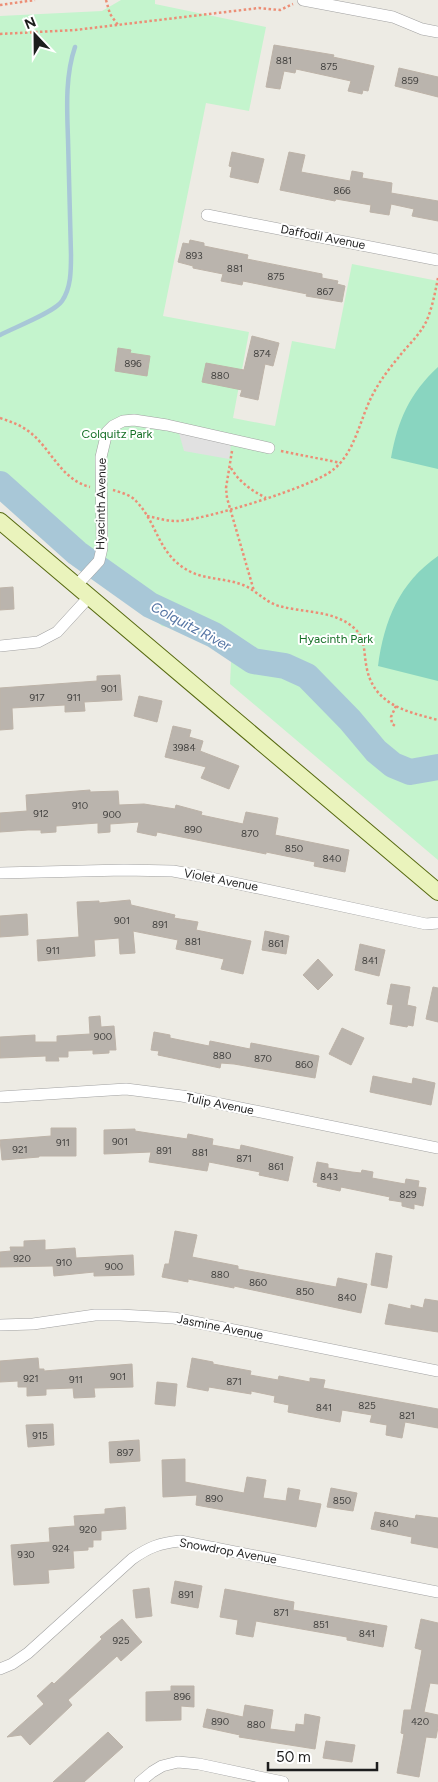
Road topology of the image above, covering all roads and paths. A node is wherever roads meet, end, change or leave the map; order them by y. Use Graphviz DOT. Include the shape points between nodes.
graph roads {
  1 [pos="35,0"];
  2 [pos="106,0"];
  3 [pos="303,0"];
  4 [pos="1,5"];
  5 [pos="118,25"];
  6 [pos="438,32"];
  7 [pos="0,34"];
  8 [pos="207,215"];
  9 [pos="438,260"];
  10 [pos="438,278"];
  11 [pos="0,418"];
  12 [pos="234,440"];
  13 [pos="269,448"];
  14 [pos="341,463"];
  15 [pos="230,467"];
  16 [pos="102,488"];
  17 [pos="266,498"];
  18 [pos="230,509"];
  19 [pos="147,516"];
  20 [pos="0,522"];
  21 [pos="76,586"];
  22 [pos="254,591"];
  23 [pos="89,597"];
  24 [pos="0,646"];
  25 [pos="396,706"];
  26 [pos="438,720"];
  27 [pos="396,727"];
  28 [pos="0,874"];
  29 [pos="438,892"];
  30 [pos="438,923"];
  31 [pos="0,1097"];
  32 [pos="438,1148"];
  33 [pos="0,1326"];
  34 [pos="438,1371"];
  35 [pos="438,1592"];
  36 [pos="0,1669"];
  37 [pos="140,1782"];
  38 [pos="283,1782"];
  1 -- 4 [label="path"];
  2 -- 5 [label="path"];
  3 -- 5 [label="path" via="280,10 259,8"];
  3 -- 6 [label="street" via="393,17"];
  5 -- 7 [label="path"];
  8 -- 9 [label="street, Daffodil Avenue"];
  10 -- 14 [label="path" via="426,321 382,378"];
  11 -- 16 [label="path" via="34,435 58,465 79,484"];
  12 -- 13 [label="street, Hyacinth Avenue"];
  12 -- 15 [label="path"];
  12 -- 16 [label="street, Hyacinth Avenue" via="167,424 123,421 107,432 103,443"];
  13 -- 14 [label="path"];
  14 -- 17 [label="path" via="332,472"];
  15 -- 17 [label="path" via="246,486"];
  15 -- 18 [label="path" via="226,488"];
  16 -- 19 [label="path" via="121,492 135,500"];
  16 -- 21 [label="street, Hyacinth Avenue" via="102,548 96,565"];
  17 -- 18 [label="path"];
  18 -- 19 [label="path" via="177,521"];
  18 -- 22 [label="path"];
  19 -- 22 [label="path" via="163,547 178,564 193,573 241,584"];
  20 -- 21 [label="main road"];
  21 -- 23 [label="main road"];
  22 -- 25 [label="path" via="278,606 329,615 358,632 364,644 370,683"];
  23 -- 24 [label="street" via="57,632 38,642"];
  23 -- 29 [label="main road"];
  25 -- 26 [label="path"];
  25 -- 27 [label="path" via="391,717"];
  28 -- 30 [label="street, Violet Avenue" via="172,871 426,924"];
  31 -- 32 [label="street, Tulip Avenue" via="143,1090"];
  33 -- 34 [label="street, Jasmine Avenue" via="95,1315 174,1318"];
  35 -- 36 [label="street, Snowdrop Avenue" via="180,1541 162,1543 147,1548 132,1559 28,1653"];
  37 -- 38 [label="street" via="162,1766 178,1762"];
}
